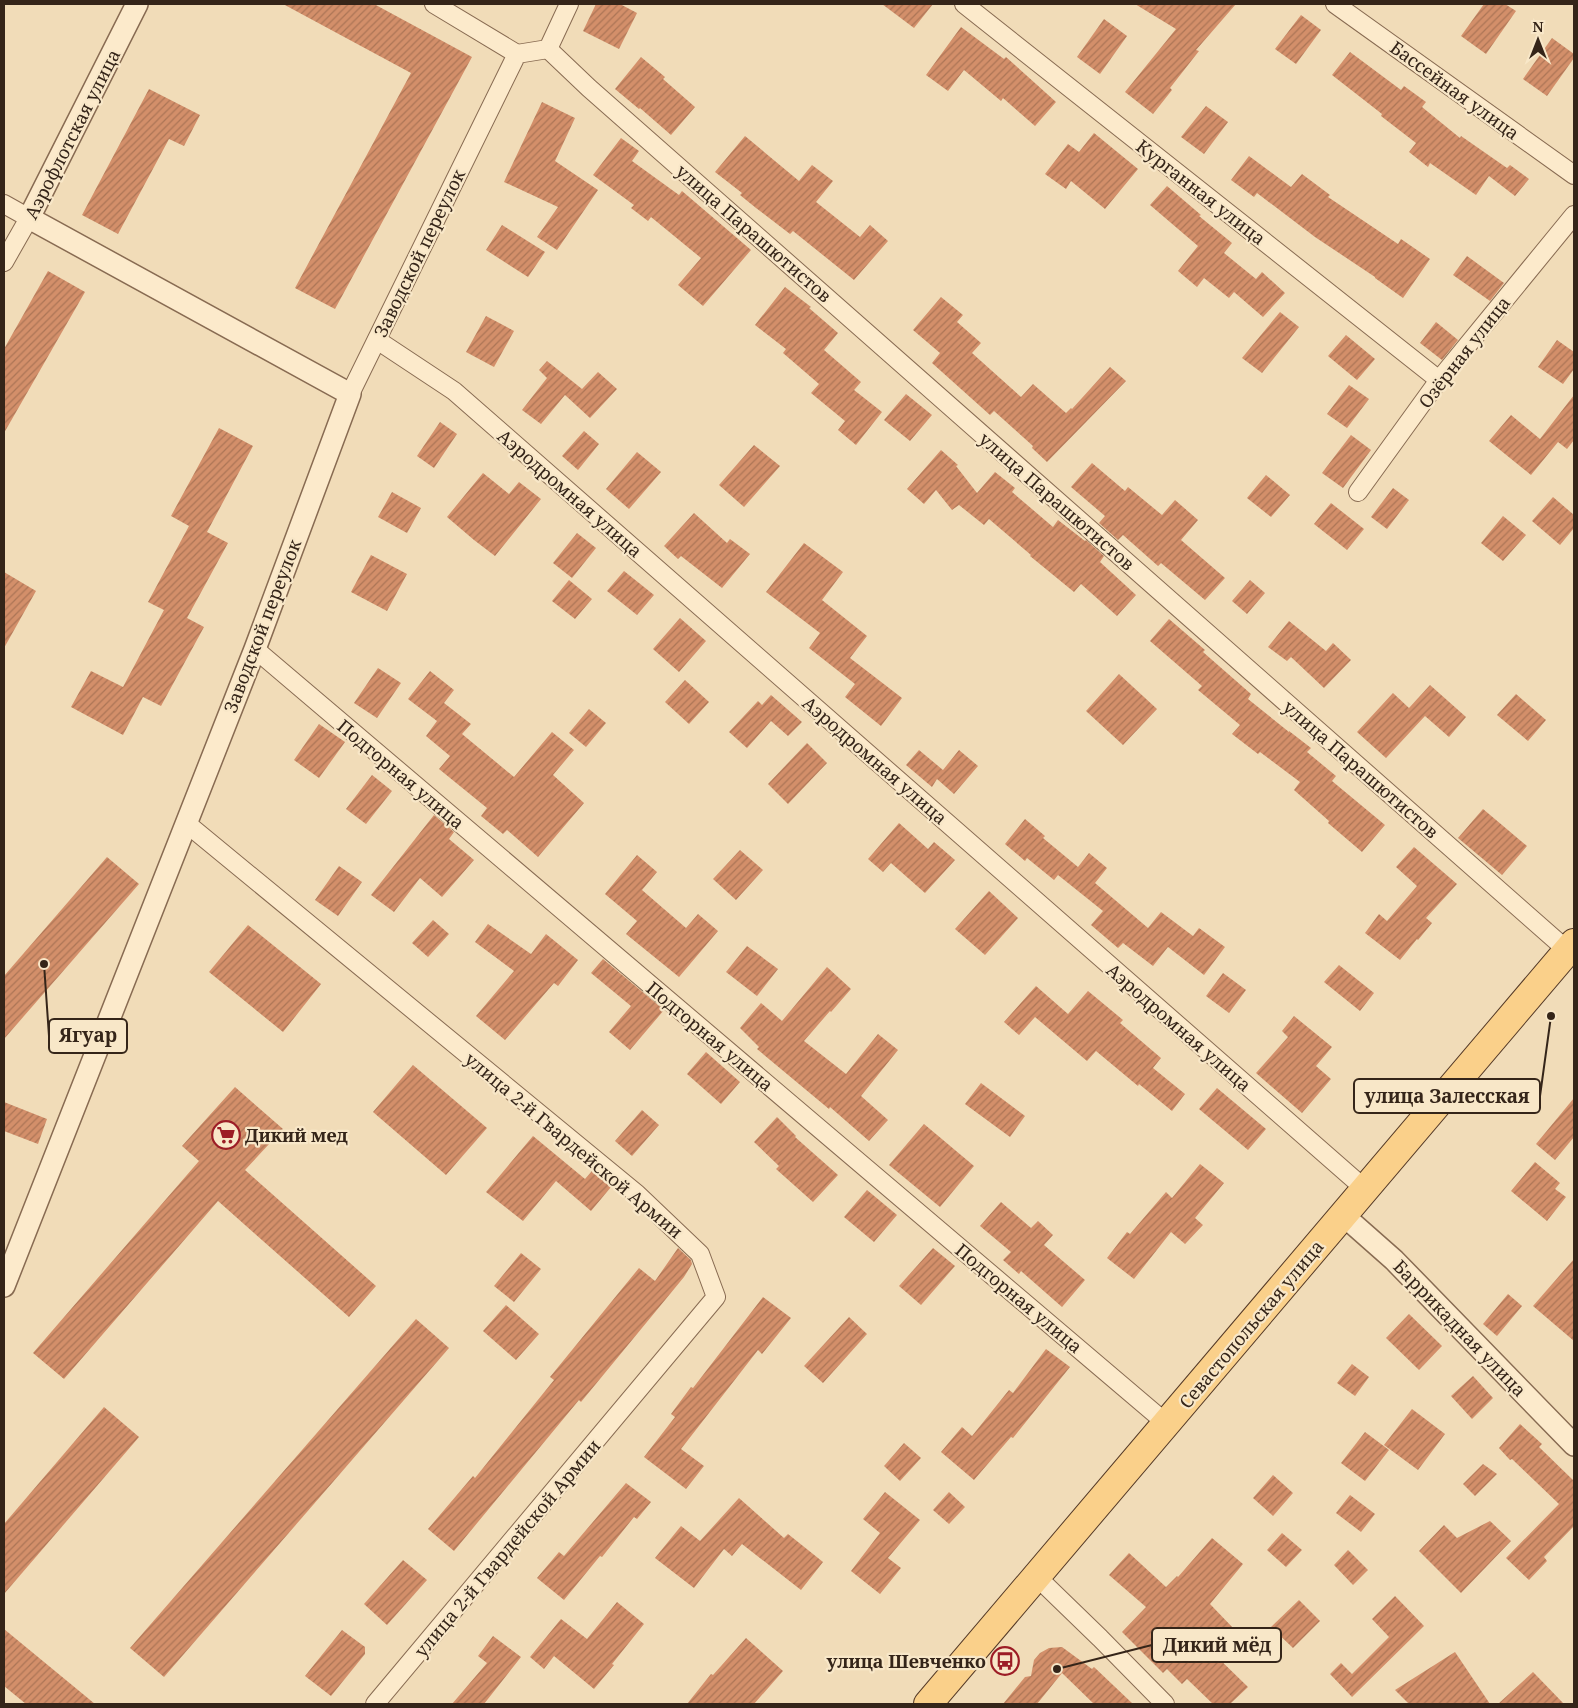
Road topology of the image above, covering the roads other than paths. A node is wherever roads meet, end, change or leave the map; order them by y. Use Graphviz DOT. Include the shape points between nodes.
graph roads {
  1 [pos="137,4"];
  2 [pos="434,4"];
  3 [pos="569,4"];
  4 [pos="964,4"];
  5 [pos="1335,4"];
  6 [pos="548,50"];
  7 [pos="517,54"];
  8 [pos="1574,175"];
  9 [pos="4,204"];
  10 [pos="1574,215"];
  11 [pos="29,218"];
  12 [pos="4,262"];
  13 [pos="377,340"];
  14 [pos="1439,380"];
  15 [pos="350,394"];
  16 [pos="1358,492"];
  17 [pos="254,649"];
  18 [pos="186,823"];
  19 [pos="1571,947"];
  20 [pos="1365,1190"];
  21 [pos="1343,1215"];
  22 [pos="4,1286"];
  23 [pos="1166,1423"];
  24 [pos="1574,1444"];
  25 [pos="1036,1576"];
  26 [pos="376,1704"];
  27 [pos="928,1704"];
  28 [pos="1165,1704"];
  1 -- 11 [label="street, Аэрофлотская улица"];
  2 -- 7 [label="street"];
  3 -- 6 [label="street"];
  4 -- 14 [label="street, Курганная улица"];
  5 -- 8 [label="street, Бассейная улица"];
  6 -- 7 [label="street"];
  6 -- 19 [label="street, улица Парашютистов"];
  7 -- 13 [label="street, Заводской переулок"];
  9 -- 11 [label="street"];
  10 -- 14 [label="street, Озёрная улица"];
  11 -- 12 [label="street, Аэрофлотская улица"];
  11 -- 15 [label="street"];
  13 -- 15 [label="street, Заводской переулок"];
  13 -- 20 [label="street, Аэродромная улица" via="454,391"];
  14 -- 16 [label="street, Озёрная улица"];
  15 -- 17 [label="street, Заводской переулок"];
  17 -- 18 [label="street, Заводской переулок"];
  17 -- 23 [label="street, Подгорная улица"];
  18 -- 22 [label="street, Заводской переулок"];
  18 -- 26 [label="street, улица 2-й Гвардейской Армии" via="637,1194 700,1254 716,1297"];
  19 -- 20 [label="main road, Севастопольская улица"];
  20 -- 21 [label="main road, Севастопольская улица"];
  21 -- 23 [label="main road, Севастопольская улица"];
  21 -- 24 [label="street, Баррикадная улица" via="1394,1260"];
  23 -- 25 [label="main road, Севастопольская улица"];
  25 -- 27 [label="main road, Севастопольская улица"];
  25 -- 28 [label="street"];
}
